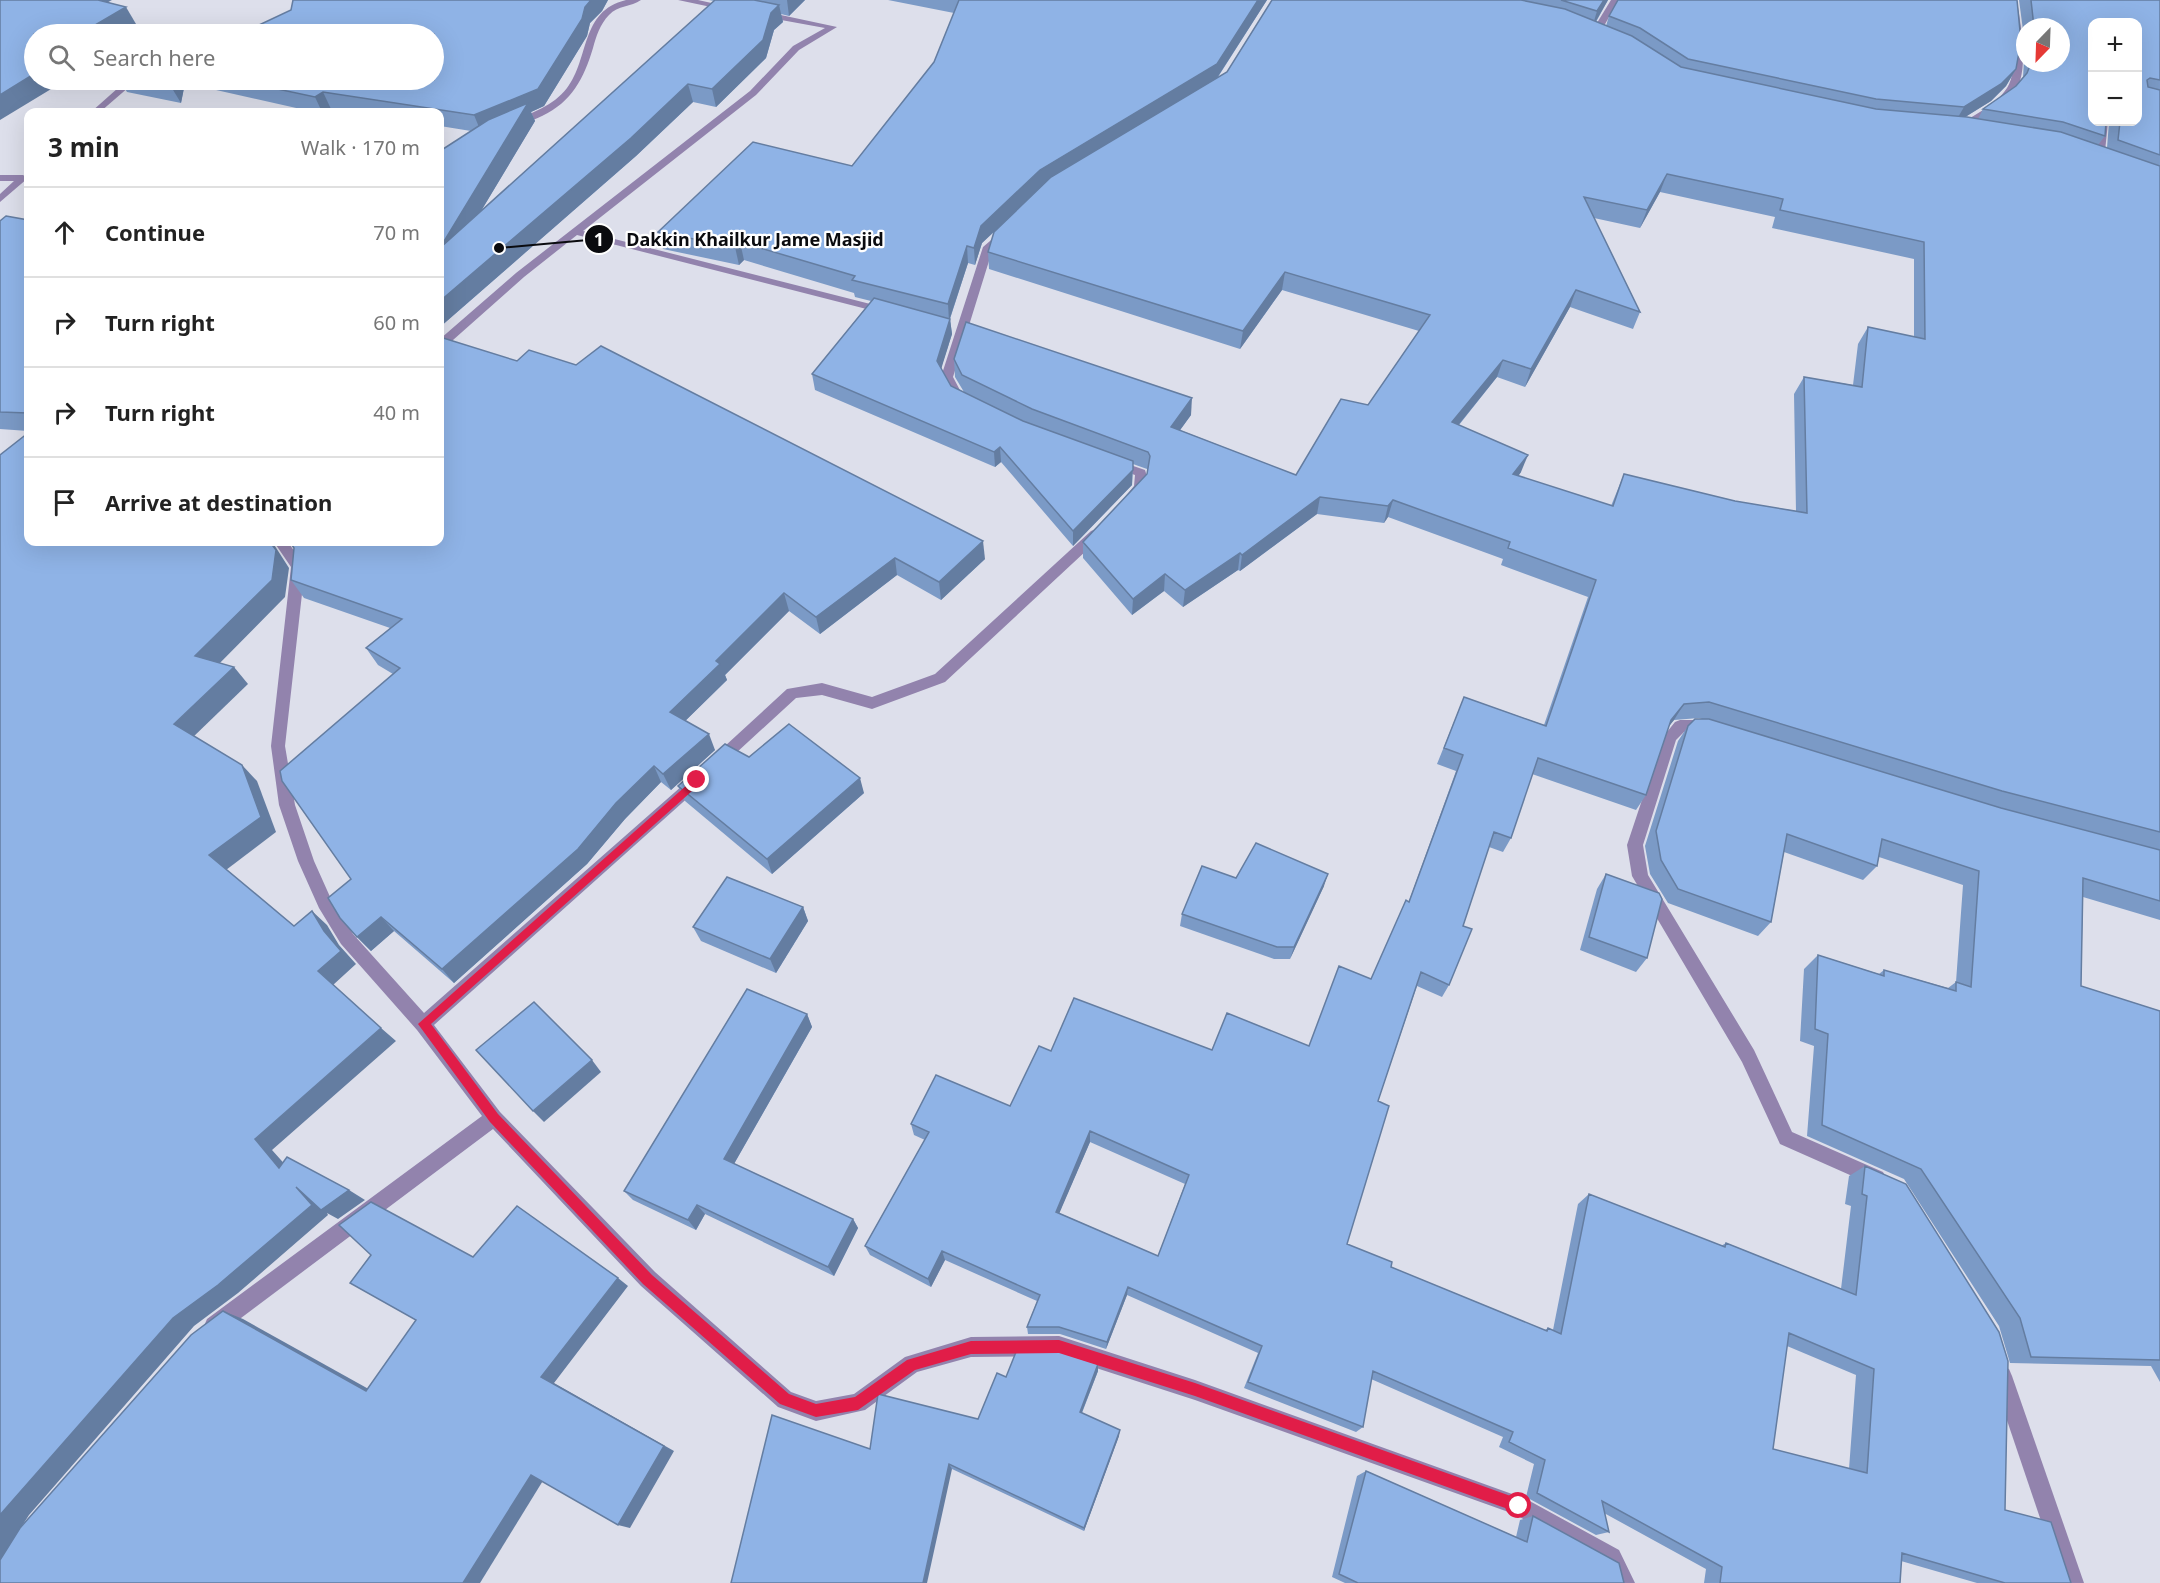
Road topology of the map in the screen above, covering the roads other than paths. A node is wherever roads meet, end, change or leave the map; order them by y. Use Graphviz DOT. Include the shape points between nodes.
graph roads {
  1 [pos="637,0"];
  2 [pos="682,0"];
  3 [pos="1615,0"];
  4 [pos="2013,0"];
  5 [pos="740,10"];
  6 [pos="752,12"];
  7 [pos="1584,31"];
  8 [pos="120,90"];
  9 [pos="100,108"];
  10 [pos="2103,126"];
  11 [pos="1946,128"];
  12 [pos="505,129"];
  13 [pos="1957,129"];
  14 [pos="1969,131"];
  15 [pos="2099,161"];
  16 [pos="24,177"];
  17 [pos="0,178"];
  18 [pos="24,179"];
  19 [pos="0,199"];
  20 [pos="1013,223"];
  21 [pos="576,232"];
  22 [pos="893,313"];
  23 [pos="444,342"];
  24 [pos="978,407"];
  25 [pos="1100,458"];
  26 [pos="1124,504"];
  27 [pos="1109,521"];
  28 [pos="284,546"];
  29 [pos="1721,733"];
  30 [pos="423,1024"];
  31 [pos="494,1118"];
  32 [pos="1896,1186"];
  33 [pos="203,1334"];
  34 [pos="1996,1357"];
  35 [pos="1624,1583"];
  36 [pos="2073,1583"];
  1 -- 12 [label="street" via="614,6 595,27 579,76 551,109"];
  2 -- 5 [label="street"];
  3 -- 7 [label="street" via="1598,37"];
  4 -- 13 [label="street" via="2018,58 2014,87"];
  6 -- 21 [label="street" via="833,27 796,48 753,93"];
  8 -- 9 [label="street"];
  10 -- 15 [label="street"];
  11 -- 13 [label="street"];
  13 -- 14 [label="street"];
  16 -- 17 [label="street"];
  18 -- 19 [label="street"];
  20 -- 24 [label="street" via="988,247 956,329 947,377 957,397"];
  21 -- 22 [label="street"];
  21 -- 23 [label="street"];
  25 -- 26 [label="street" via="1141,473 1140,487"];
  27 -- 30 [label="street" via="940,678 872,703 822,689 792,693"];
  28 -- 30 [label="street" via="298,567 278,746 287,805 306,861 347,939"];
  29 -- 32 [label="street" via="1698,726 1680,726 1670,737 1635,845 1640,876 1748,1056 1786,1138"];
  30 -- 31 [label="street"];
  31 -- 33 [label="street"];
  31 -- 35 [label="street" via="648,1279 785,1400 816,1411 858,1403 912,1364 971,1347 1059,1346 1195,1390 1519,1506 1612,1557"];
  34 -- 36 [label="street"];
}
